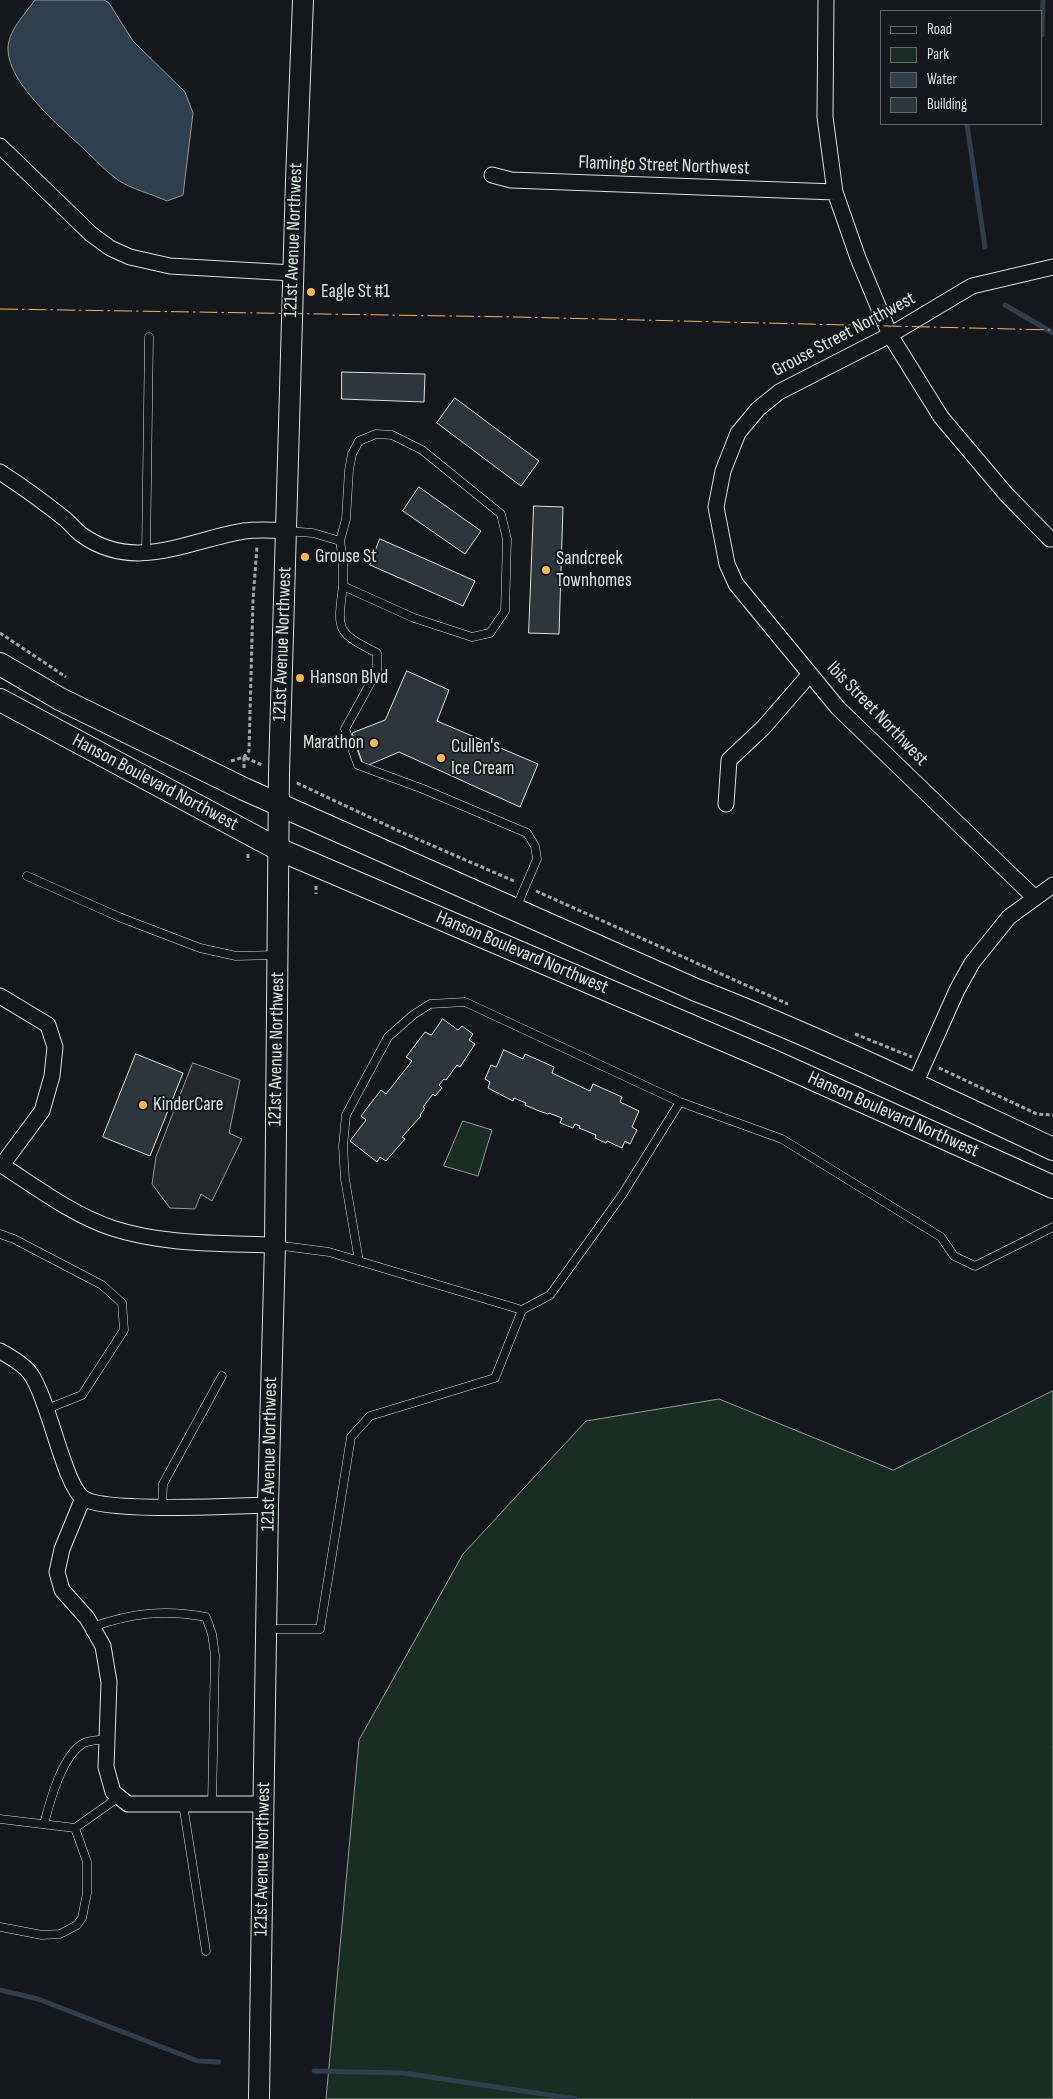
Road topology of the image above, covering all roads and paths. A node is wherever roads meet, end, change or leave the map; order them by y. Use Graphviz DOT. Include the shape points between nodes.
graph roads {
  1 [pos="303,0"];
  2 [pos="826,0"];
  3 [pos="0,146"];
  4 [pos="492,175"];
  5 [pos="835,192"];
  6 [pos="1053,267"];
  7 [pos="294,273"];
  8 [pos="890,335"];
  9 [pos="149,336"];
  10 [pos="0,472"];
  11 [pos="716,506"];
  12 [pos="258,530"];
  13 [pos="286,531"];
  14 [pos="1050,539"];
  15 [pos="340,541"];
  16 [pos="146,554"];
  17 [pos="343,586"];
  18 [pos="0,633"];
  19 [pos="0,664"];
  20 [pos="810,674"];
  21 [pos="70,680"];
  22 [pos="0,700"];
  23 [pos="224,760"];
  24 [pos="310,790"];
  25 [pos="726,804"];
  26 [pos="278,805"];
  27 [pos="278,849"];
  28 [pos="27,876"];
  29 [pos="1053,885"];
  30 [pos="526,886"];
  31 [pos="1035,898"];
  32 [pos="515,910"];
  33 [pos="278,955"];
  34 [pos="0,996"];
  35 [pos="790,1005"];
  36 [pos="853,1033"];
  37 [pos="723,1039"];
  38 [pos="924,1062"];
  39 [pos="915,1084"];
  40 [pos="680,1102"];
  41 [pos="1053,1115"];
  42 [pos="1053,1149"];
  43 [pos="1,1165"];
  44 [pos="1053,1174"];
  45 [pos="1053,1187"];
  46 [pos="1053,1227"];
  47 [pos="0,1234"];
  48 [pos="275,1244"];
  49 [pos="359,1261"];
  50 [pos="522,1310"];
  51 [pos="0,1351"];
  52 [pos="222,1376"];
  53 [pos="47,1410"];
  54 [pos="83,1498"];
  55 [pos="268,1505"];
  56 [pos="162,1506"];
  57 [pos="92,1627"];
  58 [pos="266,1629"];
  59 [pos="107,1738"];
  60 [pos="119,1796"];
  61 [pos="183,1804"];
  62 [pos="212,1804"];
  63 [pos="264,1804"];
  64 [pos="0,1819"];
  65 [pos="44,1824"];
  66 [pos="75,1828"];
  67 [pos="0,1928"];
  68 [pos="206,1951"];
  69 [pos="259,2099"];
  1 -- 7 [label="street, 121st Avenue Northwest"];
  2 -- 5 [label="street" via="825,117"];
  3 -- 7 [label="street" via="91,234 130,257 170,266"];
  4 -- 5 [label="street, Flamingo Street Northwest" via="511,180"];
  5 -- 8 [label="street"];
  6 -- 8 [label="street, Grouse Street Northwest" via="972,286"];
  7 -- 13 [label="street, 121st Avenue Northwest"];
  8 -- 11 [label="street, Grouse Street Northwest" via="779,392 758,409 738,434 723,471"];
  8 -- 14 [label="street" via="941,417 1006,494"];
  9 -- 16 [label="lane"];
  10 -- 16 [label="street" via="24,487 82,535 121,552"];
  11 -- 20 [label="street, Ibis Street Northwest" via="727,564 736,584"];
  12 -- 13 [label="street"];
  12 -- 16 [label="street"];
  12 -- 23 [label="path" via="249,751 238,760"];
  13 -- 15 [label="lane" via="313,533"];
  13 -- 26 [label="street, 121st Avenue Northwest"];
  15 -- 17 [label="lane"];
  15 -- 17 [label="lane" via="346,519 348,470 352,454 359,441 376,434 392,435 422,450 501,514 507,539 505,611 490,633 472,637 414,618"];
  17 -- 30 [label="lane" via="340,613 345,635 377,653 377,671 345,729 358,765 527,833 535,846 536,859"];
  18 -- 21 [label="path"];
  19 -- 26 [label="main road, Hanson Boulevard Northwest" via="69,703"];
  20 -- 25 [label="street" via="763,728 729,760"];
  20 -- 31 [label="street, Ibis Street Northwest" via="838,708"];
  22 -- 27 [label="main road, Hanson Boulevard Northwest"];
  24 -- 30 [label="path"];
  26 -- 27 [label="street, 121st Avenue Northwest"];
  26 -- 32 [label="main road, Hanson Boulevard Northwest"];
  27 -- 33 [label="street, 121st Avenue Northwest"];
  27 -- 37 [label="main road, Hanson Boulevard Northwest"];
  28 -- 33 [label="lane" via="119,917 200,948 236,956"];
  29 -- 31 [label="street"];
  30 -- 32 [label="lane"];
  30 -- 35 [label="path"];
  31 -- 38 [label="street" via="1009,918 972,964"];
  32 -- 39 [label="main road, Hanson Boulevard Northwest"];
  33 -- 48 [label="street, 121st Avenue Northwest"];
  34 -- 43 [label="street" via="48,1025 55,1047 52,1076 42,1111"];
  36 -- 38 [label="path"];
  37 -- 44 [label="main road" via="754,1040"];
  37 -- 45 [label="main road, Hanson Boulevard Northwest"];
  38 -- 39 [label="street"];
  38 -- 41 [label="path" via="1037,1114"];
  39 -- 42 [label="main road, Hanson Boulevard Northwest"];
  40 -- 46 [label="lane" via="782,1139 941,1237 954,1256 974,1266"];
  40 -- 49 [label="lane" via="465,1002 430,1004 388,1037 346,1115 343,1146 345,1179"];
  40 -- 50 [label="lane" via="622,1195 550,1295"];
  43 -- 48 [label="street" via="44,1195 112,1228 186,1241"];
  47 -- 53 [label="lane" via="102,1285 122,1302 124,1330 82,1395"];
  48 -- 49 [label="lane" via="329,1252"];
  48 -- 55 [label="street, 121st Avenue Northwest"];
  49 -- 50 [label="lane"];
  50 -- 58 [label="lane" via="495,1378 370,1416 351,1437 320,1629"];
  51 -- 53 [label="street" via="30,1373"];
  52 -- 56 [label="lane" via="163,1484"];
  53 -- 54 [label="street" via="72,1484"];
  54 -- 56 [label="street" via="98,1504 124,1507"];
  54 -- 57 [label="street" via="62,1549 57,1572 62,1590"];
  55 -- 56 [label="street"];
  55 -- 58 [label="street, 121st Avenue Northwest"];
  57 -- 59 [label="street" via="103,1646 109,1682"];
  57 -- 62 [label="lane" via="146,1612 206,1617 216,1655"];
  58 -- 63 [label="street, 121st Avenue Northwest"];
  59 -- 60 [label="street" via="106,1767 113,1792"];
  59 -- 65 [label="lane" via="86,1742 70,1755"];
  60 -- 61 [label="street" via="128,1804"];
  60 -- 66 [label="lane"];
  61 -- 62 [label="street"];
  61 -- 68 [label="lane"];
  62 -- 63 [label="street"];
  63 -- 69 [label="street, 121st Avenue Northwest"];
  64 -- 65 [label="lane"];
  65 -- 66 [label="lane"];
  66 -- 67 [label="lane" via="87,1862 87,1893 82,1918 77,1925 60,1934 42,1935"];
}
